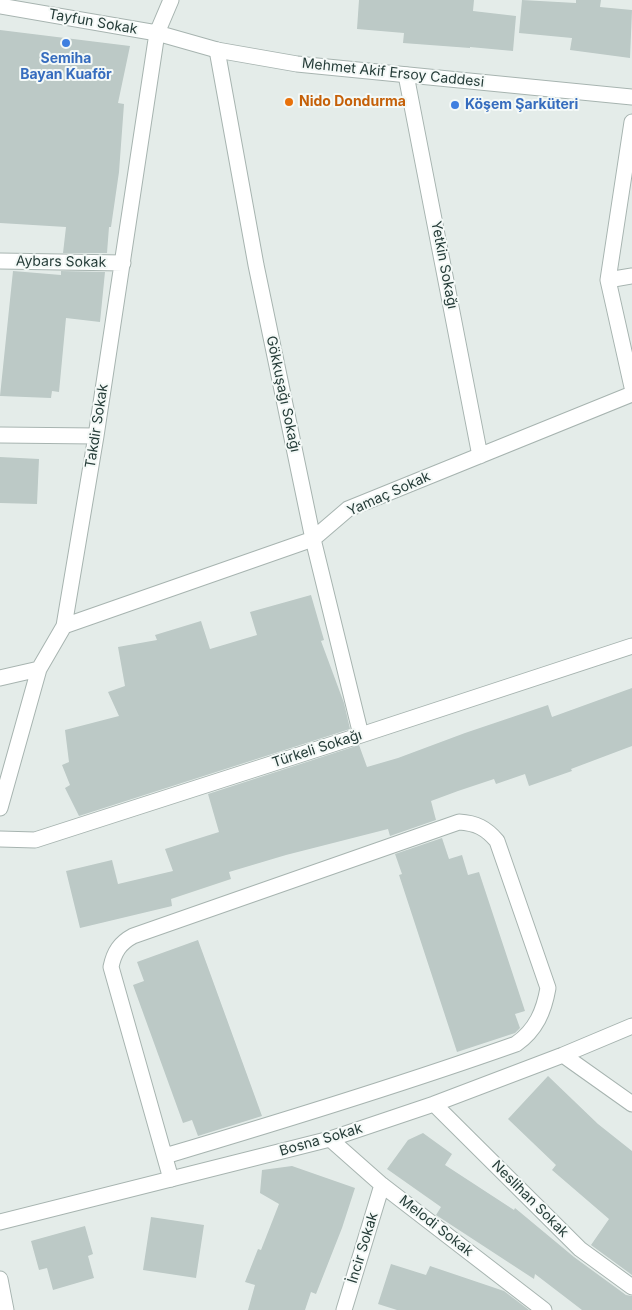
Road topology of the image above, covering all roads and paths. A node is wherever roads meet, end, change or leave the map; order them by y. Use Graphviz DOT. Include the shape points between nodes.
graph roads {
  1 [pos="170,0"];
  2 [pos="0,6"];
  3 [pos="157,33"];
  4 [pos="217,50"];
  5 [pos="406,75"];
  6 [pos="632,97"];
  7 [pos="632,122"];
  8 [pos="0,261"];
  9 [pos="123,263"];
  10 [pos="632,276"];
  11 [pos="608,280"];
  12 [pos="632,387"];
  13 [pos="632,394"];
  14 [pos="0,435"];
  15 [pos="96,436"];
  16 [pos="480,456"];
  17 [pos="312,539"];
  18 [pos="64,626"];
  19 [pos="632,646"];
  20 [pos="39,669"];
  21 [pos="0,678"];
  22 [pos="361,735"];
  23 [pos="0,808"];
  24 [pos="0,839"];
  25 [pos="632,1026"];
  26 [pos="563,1055"];
  27 [pos="434,1104"];
  28 [pos="632,1104"];
  29 [pos="330,1139"];
  30 [pos="164,1156"];
  31 [pos="171,1179"];
  32 [pos="382,1185"];
  33 [pos="0,1222"];
  34 [pos="0,1279"];
  35 [pos="632,1286"];
  36 [pos="6,1310"];
  37 [pos="344,1310"];
  38 [pos="544,1310"];
  1 -- 3 [label="street, Takdir Sokak"];
  2 -- 3 [label="street, Tayfun Sokak"];
  3 -- 4 [label="street, Mehmet Akif Ersoy Caddesi"];
  3 -- 9 [label="street, Takdir Sokak"];
  4 -- 5 [label="street, Mehmet Akif Ersoy Caddesi" via="296,64"];
  4 -- 17 [label="street, Gökkuşağı Sokağı" via="256,265"];
  5 -- 6 [label="street, Mehmet Akif Ersoy Caddesi"];
  5 -- 16 [label="street, Yetkin Sokağı"];
  7 -- 11 [label="street"];
  8 -- 9 [label="street, Aybars Sokak"];
  9 -- 15 [label="street, Takdir Sokak"];
  10 -- 11 [label="street"];
  11 -- 12 [label="street"];
  13 -- 16 [label="street, Yamaç Sokak"];
  14 -- 15 [label="street"];
  15 -- 18 [label="street, Takdir Sokak"];
  16 -- 17 [label="street, Yamaç Sokak" via="348,509"];
  17 -- 18 [label="street, Yamaç Sokak"];
  17 -- 22 [label="street, Gökkuşağı Sokağı"];
  18 -- 20 [label="street, Takdir Sokak"];
  19 -- 22 [label="street, Türkeli Sokağı"];
  20 -- 21 [label="street"];
  20 -- 23 [label="street, Takdir Sokak"];
  22 -- 24 [label="street, Türkeli Sokağı" via="35,840"];
  25 -- 26 [label="street, Bosna Sokak"];
  26 -- 27 [label="street, Bosna Sokak"];
  26 -- 28 [label="street"];
  27 -- 29 [label="street, Bosna Sokak"];
  27 -- 35 [label="street, Neslihan Sokak" via="580,1249"];
  29 -- 31 [label="street, Bosna Sokak"];
  29 -- 32 [label="street, Melodi Sokak"];
  30 -- 30 [label="street" via="111,966 120,945 133,936 459,822 470,822 490,832 497,841 548,988 546,1002 528,1036 516,1044 432,1074"];
  30 -- 31 [label="street"];
  31 -- 33 [label="street, Bosna Sokak"];
  32 -- 37 [label="street, İncir Sokak"];
  32 -- 38 [label="street, Melodi Sokak"];
  34 -- 36 [label="street"];
}
